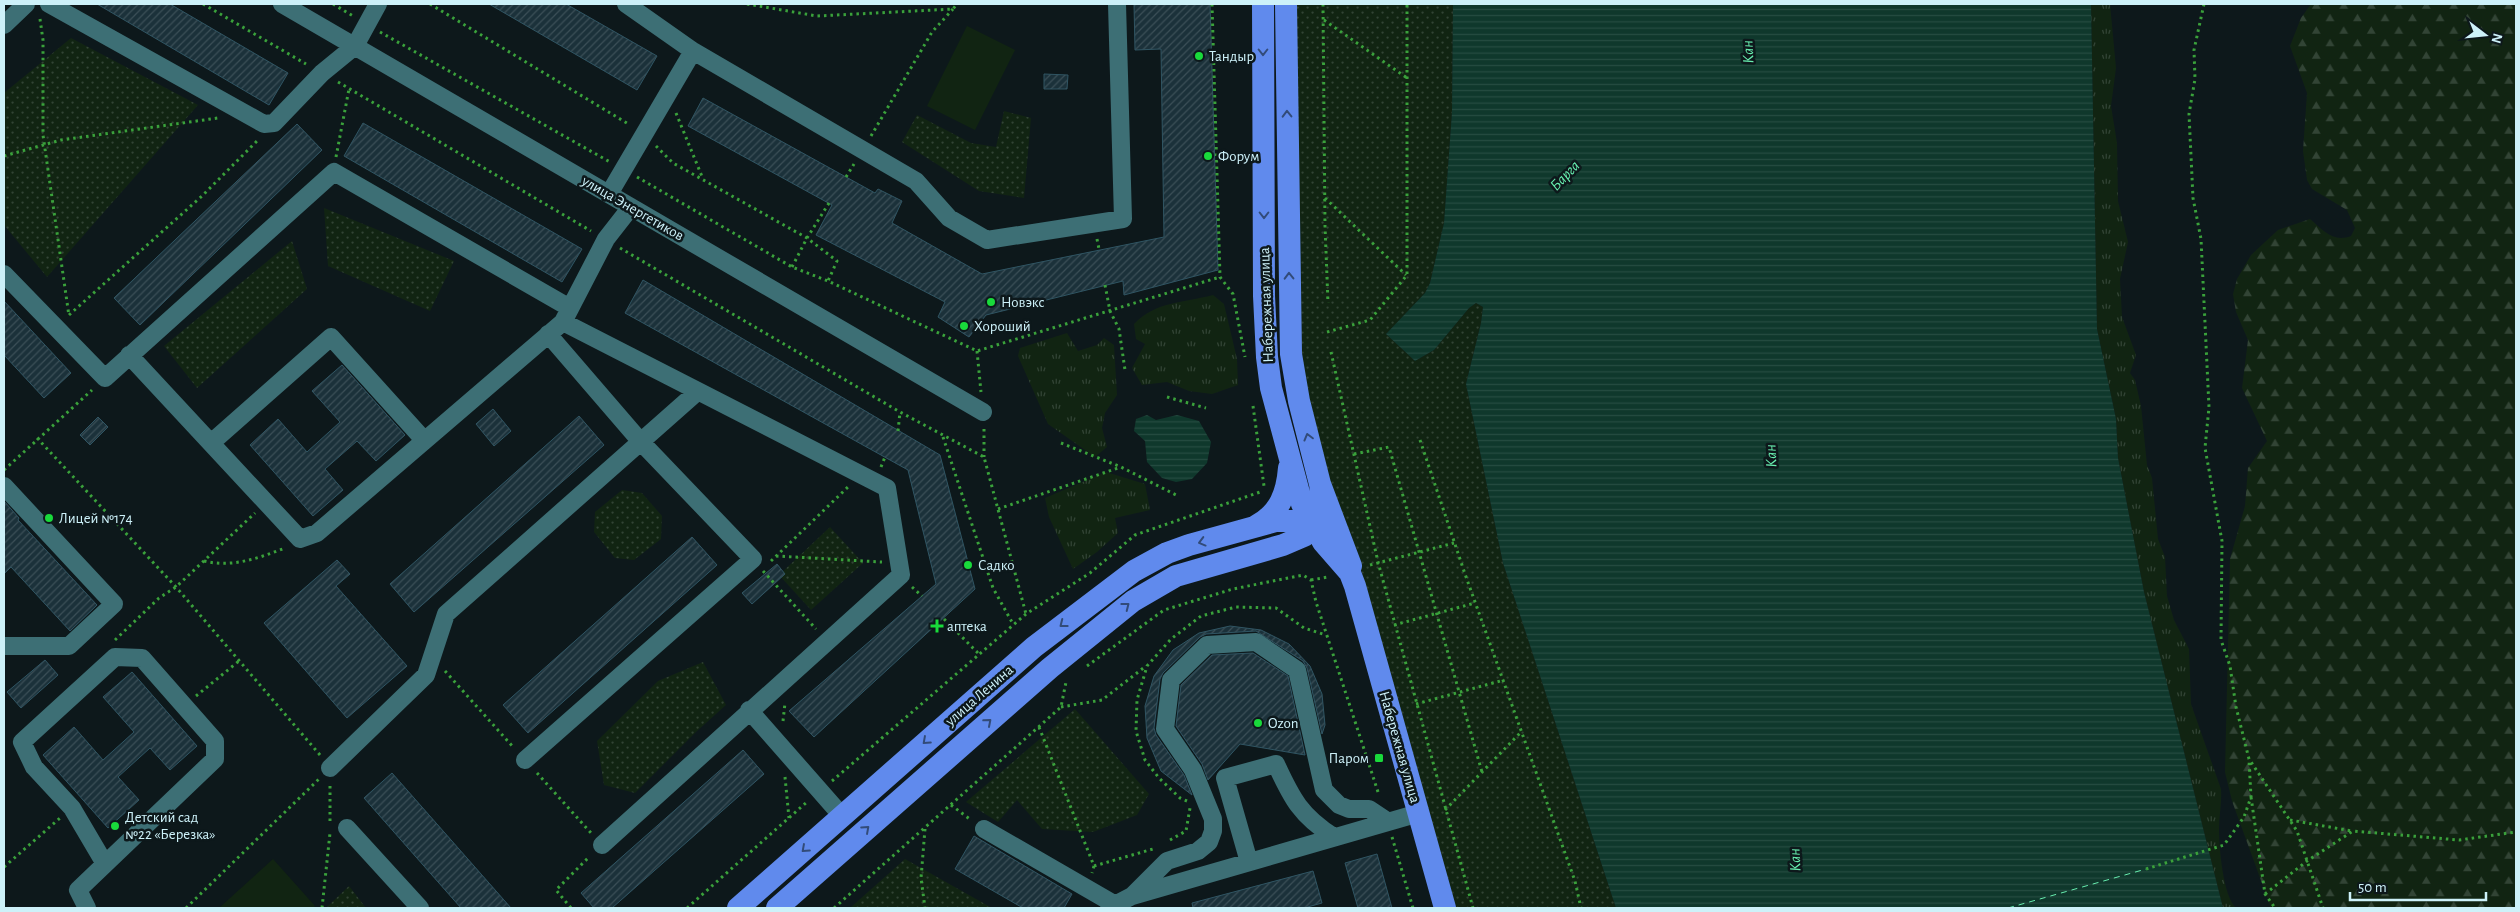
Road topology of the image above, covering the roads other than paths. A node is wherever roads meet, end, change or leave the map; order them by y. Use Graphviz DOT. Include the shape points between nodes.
graph roads {
  1 [pos="282,4"];
  2 [pos="378,4"];
  3 [pos="626,4"];
  4 [pos="1117,4"];
  5 [pos="1263,4"];
  6 [pos="1286,4"];
  7 [pos="38,7"];
  8 [pos="4,24"];
  9 [pos="355,46"];
  10 [pos="693,51"];
  11 [pos="609,194"];
  12 [pos="631,207"];
  13 [pos="4,274"];
  14 [pos="566,315"];
  15 [pos="548,334"];
  16 [pos="129,355"];
  17 [pos="697,392"];
  18 [pos="983,412"];
  19 [pos="424,440"];
  20 [pos="641,442"];
  21 [pos="211,443"];
  22 [pos="1289,462"];
  23 [pos="1320,484"];
  24 [pos="4,486"];
  25 [pos="1313,525"];
  26 [pos="1249,530"];
  27 [pos="1283,545"];
  28 [pos="1344,557"];
  29 [pos="4,646"];
  30 [pos="749,710"];
  31 [pos="525,760"];
  32 [pos="330,768"];
  33 [pos="1419,813"];
  34 [pos="842,816"];
  35 [pos="1387,821"];
  36 [pos="347,828"];
  37 [pos="984,829"];
  38 [pos="1334,837"];
  39 [pos="602,845"];
  40 [pos="1248,862"];
  41 [pos="105,864"];
  42 [pos="1132,896"];
  43 [pos="1112,906"];
  44 [pos="87,908"];
  45 [pos="420,908"];
  46 [pos="738,908"];
  47 [pos="778,908"];
  48 [pos="1445,908"];
  1 -- 9 [label="street, улица Энергетиков"];
  2 -- 9 [label="street"];
  3 -- 10 [label="street"];
  4 -- 10 [label="street" via="1123,219 987,240 949,218 916,181"];
  5 -- 22 [label="main road, Набережная улица, one-way" via="1266,358"];
  23 -- 6 [label="main road, Набережная улица, one-way" via="1291,354"];
  7 -- 8 [label="street"];
  7 -- 9 [label="street" via="264,124 274,123 322,73"];
  9 -- 11 [label="street, улица Энергетиков"];
  10 -- 11 [label="street"];
  11 -- 12 [label="street, улица Энергетиков"];
  12 -- 14 [label="street" via="606,239"];
  12 -- 18 [label="street, улица Энергетиков"];
  13 -- 16 [label="street" via="105,378"];
  14 -- 15 [label="street"];
  14 -- 16 [label="street" via="334,172"];
  14 -- 17 [label="street"];
  15 -- 19 [label="street"];
  15 -- 20 [label="street"];
  16 -- 21 [label="street"];
  17 -- 20 [label="street"];
  17 -- 30 [label="street" via="887,488 901,575"];
  19 -- 21 [label="street" via="317,532 300,539"];
  19 -- 21 [label="street" via="331,337"];
  20 -- 31 [label="street" via="761,561"];
  20 -- 32 [label="street" via="446,614 426,675"];
  22 -- 25 [label="main road, Набережная улица" via="1302,504"];
  22 -- 26 [label="main road, улица Ленина" via="1284,497 1265,521"];
  23 -- 25 [label="main road" via="1321,509"];
  23 -- 28 [label="main road, Набережная улица"];
  24 -- 29 [label="street" via="114,604 70,646"];
  25 -- 26 [label="main road, улица Ленина" via="1304,521 1282,521"];
  25 -- 27 [label="main road, улица Ленина" via="1304,536"];
  25 -- 28 [label="main road, Набережная улица"];
  26 -- 34 [label="main road, улица Ленина, one-way" via="1168,553 1127,575 1034,647"];
  27 -- 28 [label="main road, улица Ленина" via="1308,544"];
  47 -- 27 [label="main road, улица Ленина, one-way" via="1050,668 1140,596 1195,569"];
  28 -- 33 [label="main road, Набережная улица"];
  30 -- 34 [label="street"];
  30 -- 39 [label="street"];
  33 -- 35 [label="street"];
  33 -- 48 [label="main road, Набережная улица"];
  34 -- 46 [label="main road, улица Ленина, one-way"];
  35 -- 38 [label="street"];
  35 -- 42 [label="street" via="1369,809 1349,809 1339,805 1324,790 1296,670 1256,642 1207,645 1171,680 1165,729 1194,770 1213,819 1213,831 1209,842 1198,851 1167,861"];
  36 -- 45 [label="street"];
  37 -- 43 [label="street"];
  38 -- 40 [label="street"];
  38 -- 40 [label="street" via="1312,823 1292,797 1276,764 1225,778"];
  40 -- 42 [label="street"];
  41 -- 41 [label="street" via="72,808 34,768 22,742 115,657 142,658 214,741 215,759"];
  41 -- 44 [label="street" via="78,890"];
  42 -- 43 [label="street"];
}
